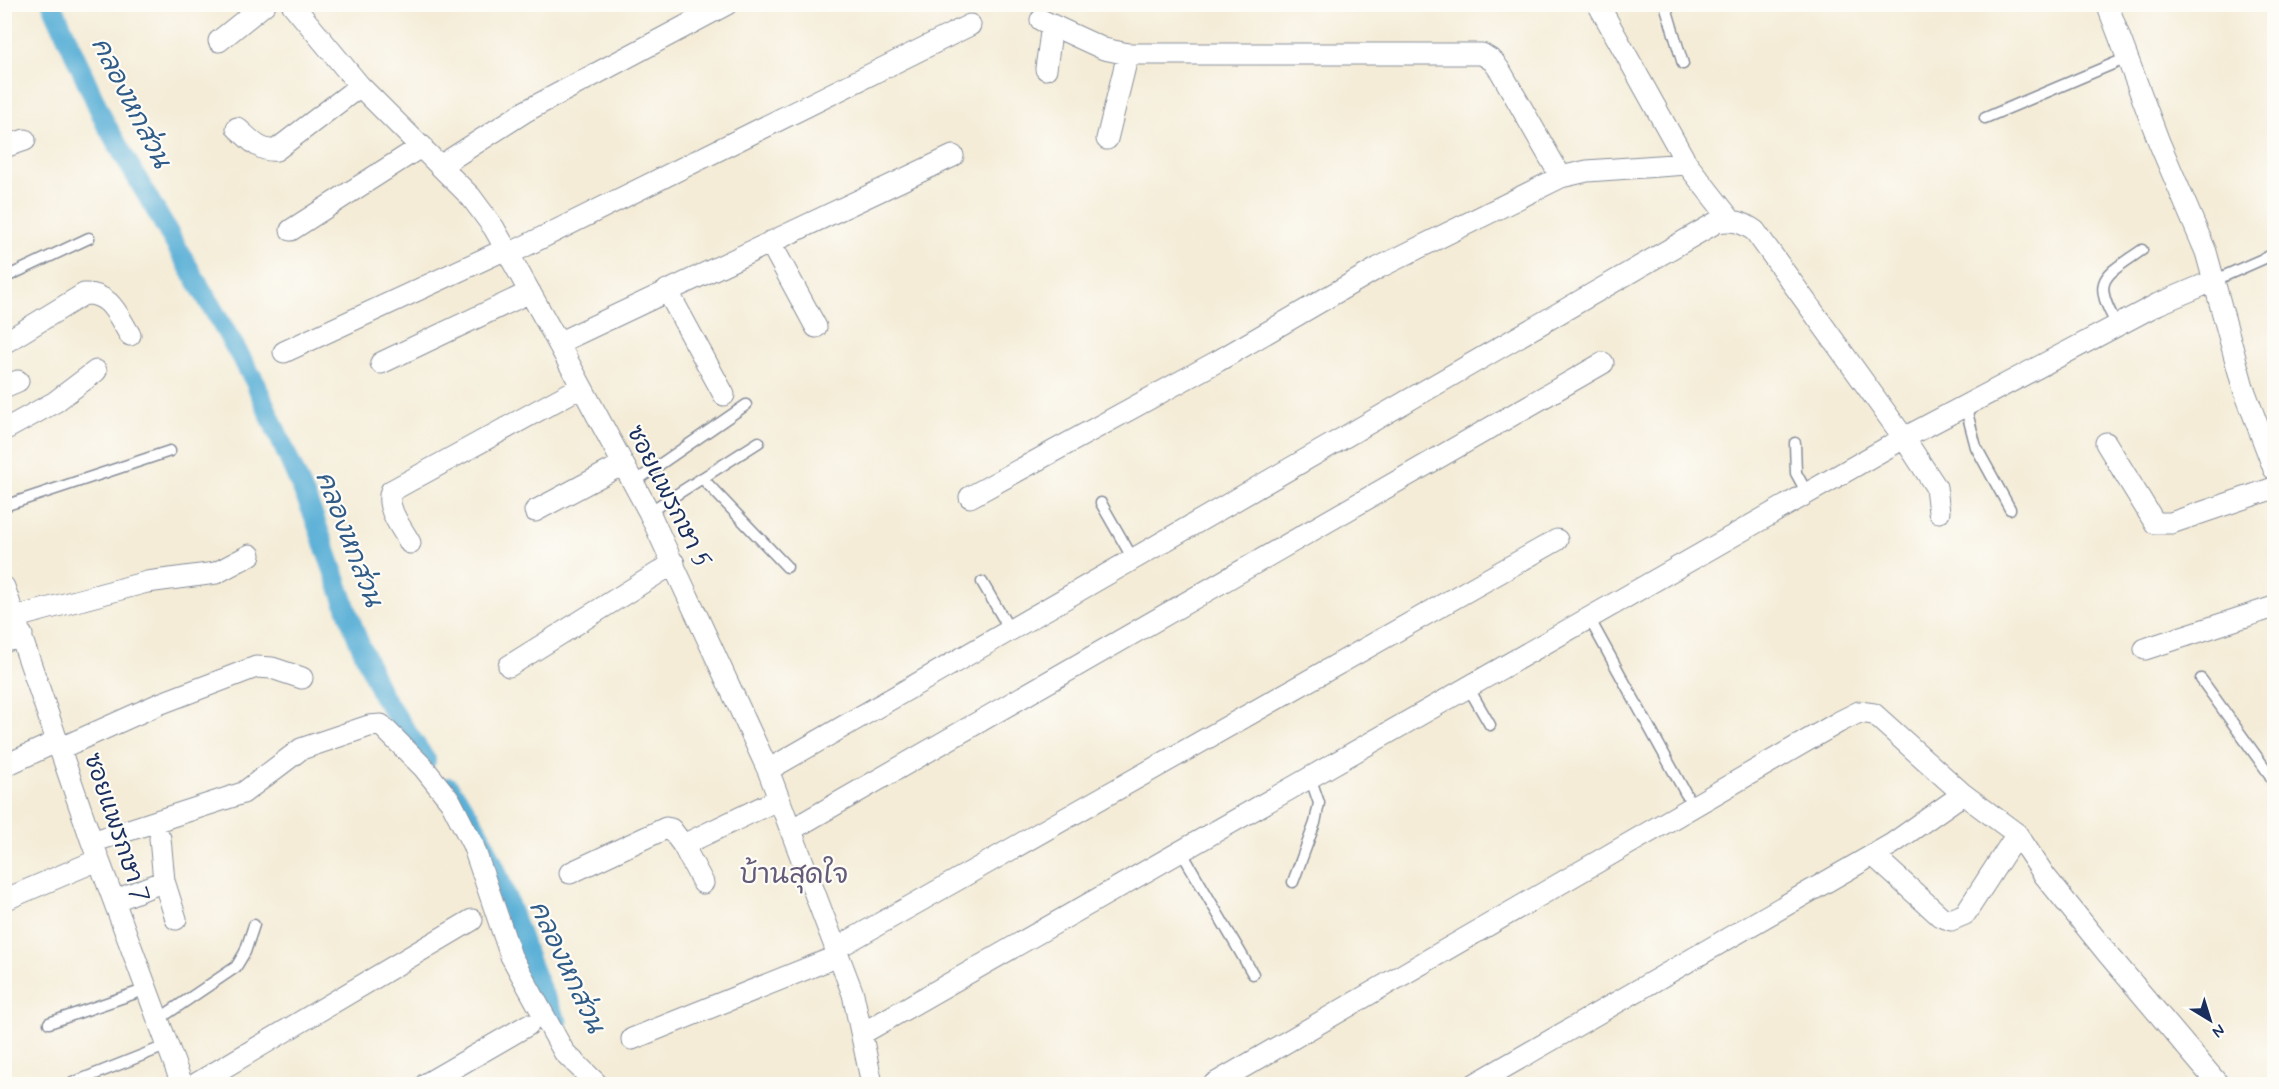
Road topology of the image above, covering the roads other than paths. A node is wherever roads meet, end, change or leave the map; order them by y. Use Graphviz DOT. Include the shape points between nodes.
graph roads {
  1 [pos="266,4"];
  2 [pos="292,4"];
  3 [pos="727,4"];
  4 [pos="1598,4"];
  5 [pos="1665,4"];
  6 [pos="2107,4"];
  7 [pos="970,25"];
  8 [pos="219,41"];
  9 [pos="2127,58"];
  10 [pos="1126,61"];
  11 [pos="1683,64"];
  12 [pos="1046,69"];
  13 [pos="360,87"];
  14 [pos="1985,118"];
  15 [pos="237,128"];
  16 [pos="1107,139"];
  17 [pos="25,140"];
  18 [pos="422,146"];
  19 [pos="4,147"];
  20 [pos="953,156"];
  21 [pos="1687,164"];
  22 [pos="440,166"];
  23 [pos="1561,177"];
  24 [pos="1730,219"];
  25 [pos="291,230"];
  26 [pos="89,238"];
  27 [pos="770,242"];
  28 [pos="2142,250"];
  29 [pos="508,251"];
  30 [pos="2274,254"];
  31 [pos="6,276"];
  32 [pos="2213,281"];
  33 [pos="667,290"];
  34 [pos="530,292"];
  35 [pos="2117,325"];
  36 [pos="816,327"];
  37 [pos="130,335"];
  38 [pos="4,343"];
  39 [pos="558,343"];
  40 [pos="284,352"];
  41 [pos="381,363"];
  42 [pos="1603,363"];
  43 [pos="96,371"];
  44 [pos="581,387"];
  45 [pos="724,395"];
  46 [pos="746,405"];
  47 [pos="1965,405"];
  48 [pos="4,430"];
  49 [pos="1904,438"];
  50 [pos="759,442"];
  51 [pos="2106,442"];
  52 [pos="1796,443"];
  53 [pos="170,451"];
  54 [pos="623,464"];
  55 [pos="2274,469"];
  56 [pos="702,478"];
  57 [pos="633,483"];
  58 [pos="2274,488"];
  59 [pos="1807,493"];
  60 [pos="970,497"];
  61 [pos="1101,503"];
  62 [pos="4,506"];
  63 [pos="2010,510"];
  64 [pos="535,511"];
  65 [pos="649,512"];
  66 [pos="1939,512"];
  67 [pos="1557,540"];
  68 [pos="410,543"];
  69 [pos="250,555"];
  70 [pos="1133,559"];
  71 [pos="674,564"];
  72 [pos="787,567"];
  73 [pos="982,582"];
  74 [pos="4,587"];
  75 [pos="2274,607"];
  76 [pos="1589,618"];
  77 [pos="1010,630"];
  78 [pos="14,631"];
  79 [pos="2145,649"];
  80 [pos="509,666"];
  81 [pos="302,678"];
  82 [pos="2200,679"];
  83 [pos="1468,687"];
  84 [pos="1490,725"];
  85 [pos="59,745"];
  86 [pos="4,766"];
  87 [pos="768,770"];
  88 [pos="1310,777"];
  89 [pos="2274,785"];
  90 [pos="1686,794"];
  91 [pos="1963,794"];
  92 [pos="779,799"];
  93 [pos="790,830"];
  94 [pos="2017,834"];
  95 [pos="160,838"];
  96 [pos="683,845"];
  97 [pos="95,851"];
  98 [pos="1181,851"];
  99 [pos="1873,855"];
  100 [pos="570,873"];
  101 [pos="164,881"];
  102 [pos="1293,882"];
  103 [pos="703,883"];
  104 [pos="4,900"];
  105 [pos="114,901"];
  106 [pos="176,919"];
  107 [pos="472,920"];
  108 [pos="254,925"];
  109 [pos="837,953"];
  110 [pos="1253,974"];
  111 [pos="147,989"];
  112 [pos="159,1019"];
  113 [pos="49,1023"];
  114 [pos="528,1025"];
  115 [pos="863,1033"];
  116 [pos="632,1039"];
  117 [pos="168,1045"];
  118 [pos="70,1084"];
  119 [pos="183,1084"];
  120 [pos="196,1084"];
  121 [pos="426,1084"];
  122 [pos="597,1084"];
  123 [pos="872,1084"];
  124 [pos="1214,1084"];
  125 [pos="1475,1084"];
  126 [pos="2218,1084"];
  1 -- 8 [label="street"];
  2 -- 13 [label="street, ซอยแพรกษา 5"];
  3 -- 22 [label="street" via="526,111"];
  4 -- 21 [label="street"];
  5 -- 11 [label="lane"];
  6 -- 9 [label="street"];
  7 -- 29 [label="street"];
  9 -- 14 [label="lane"];
  9 -- 32 [label="street" via="2206,252"];
  10 -- 12 [label="street" via="1046,22"];
  10 -- 16 [label="street"];
  10 -- 23 [label="street" via="1482,54 1493,61"];
  13 -- 15 [label="street" via="276,150 258,146"];
  13 -- 18 [label="street, ซอยแพรกษา 5"];
  17 -- 19 [label="street"];
  18 -- 22 [label="street, ซอยแพรกษา 5"];
  18 -- 25 [label="street"];
  20 -- 27 [label="street"];
  21 -- 23 [label="street" via="1587,171"];
  21 -- 24 [label="street"];
  22 -- 29 [label="street, ซอยแพรกษา 5" via="471,197"];
  23 -- 60 [label="street" via="1378,268"];
  24 -- 49 [label="street" via="1755,231"];
  24 -- 70 [label="street" via="1695,233"];
  26 -- 31 [label="lane"];
  27 -- 33 [label="street"];
  27 -- 36 [label="street"];
  28 -- 35 [label="lane" via="2104,280 2104,302"];
  29 -- 34 [label="street, ซอยแพรกษา 5"];
  29 -- 40 [label="street"];
  30 -- 32 [label="lane"];
  32 -- 35 [label="street"];
  32 -- 55 [label="street" via="2243,387"];
  33 -- 39 [label="street"];
  33 -- 45 [label="street"];
  34 -- 39 [label="street, ซอยแพรกษา 5"];
  34 -- 41 [label="street"];
  35 -- 47 [label="street"];
  37 -- 38 [label="street" via="111,304 101,296 84,294"];
  39 -- 44 [label="street, ซอยแพรกษา 5"];
  42 -- 93 [label="street"];
  43 -- 48 [label="street" via="55,402"];
  44 -- 54 [label="street, ซอยแพรกษา 5"];
  44 -- 68 [label="street" via="391,491 392,509"];
  46 -- 57 [label="lane"];
  47 -- 49 [label="street"];
  47 -- 63 [label="lane" via="1976,447"];
  49 -- 59 [label="street"];
  49 -- 66 [label="street" via="1936,487"];
  50 -- 56 [label="lane"];
  51 -- 58 [label="street" via="2155,524 2171,523"];
  52 -- 59 [label="lane" via="1796,473"];
  53 -- 62 [label="lane"];
  54 -- 57 [label="street, ซอยแพรกษา 5"];
  54 -- 64 [label="street"];
  56 -- 65 [label="lane"];
  56 -- 72 [label="lane"];
  57 -- 65 [label="street, ซอยแพรกษา 5"];
  59 -- 76 [label="street"];
  61 -- 70 [label="lane"];
  65 -- 71 [label="street, ซอยแพรกษา 5"];
  67 -- 109 [label="street"];
  69 -- 78 [label="street" via="216,573 147,582"];
  70 -- 77 [label="street"];
  71 -- 80 [label="street"];
  71 -- 87 [label="street, ซอยแพรกษา 5"];
  73 -- 77 [label="lane"];
  74 -- 78 [label="street, ซอยแพรกษา 7"];
  75 -- 79 [label="street"];
  76 -- 83 [label="street"];
  76 -- 90 [label="lane"];
  77 -- 87 [label="street"];
  78 -- 85 [label="street, ซอยแพรกษา 7"];
  81 -- 85 [label="street" via="272,668 248,669"];
  82 -- 89 [label="lane"];
  83 -- 84 [label="lane"];
  83 -- 88 [label="street"];
  85 -- 86 [label="street"];
  85 -- 97 [label="street, ซอยแพรกษา 7"];
  87 -- 92 [label="street, ซอยแพรกษา 5"];
  88 -- 98 [label="street"];
  88 -- 102 [label="lane" via="1319,803"];
  91 -- 94 [label="street"];
  91 -- 99 [label="street"];
  91 -- 124 [label="street" via="1874,714 1859,712"];
  92 -- 93 [label="street, ซอยแพรกษา 5"];
  92 -- 96 [label="street"];
  93 -- 109 [label="street, ซอยแพรกษา 5"];
  94 -- 99 [label="street" via="1965,914 1951,920 1940,916"];
  94 -- 126 [label="street" via="2073,910"];
  95 -- 101 [label="street"];
  96 -- 100 [label="street" via="666,828"];
  96 -- 103 [label="street"];
  97 -- 104 [label="street"];
  97 -- 105 [label="street, ซอยแพรกษา 7"];
  97 -- 122 [label="street" via="243,793 301,749 381,725 451,802 473,846 512,956 564,1052"];
  98 -- 110 [label="lane"];
  98 -- 115 [label="street"];
  99 -- 125 [label="street"];
  101 -- 105 [label="street"];
  101 -- 106 [label="street"];
  105 -- 111 [label="street, ซอยแพรกษา 7"];
  107 -- 120 [label="street"];
  108 -- 112 [label="lane" via="236,967"];
  109 -- 115 [label="street, ซอยแพรกษา 5"];
  109 -- 116 [label="street"];
  111 -- 112 [label="street, ซอยแพรกษา 7"];
  111 -- 113 [label="lane"];
  112 -- 117 [label="street, ซอยแพรกษา 7"];
  114 -- 121 [label="street"];
  115 -- 123 [label="street, ซอยแพรกษา 5"];
  117 -- 118 [label="lane"];
  117 -- 119 [label="street, ซอยแพรกษา 7"];
}
